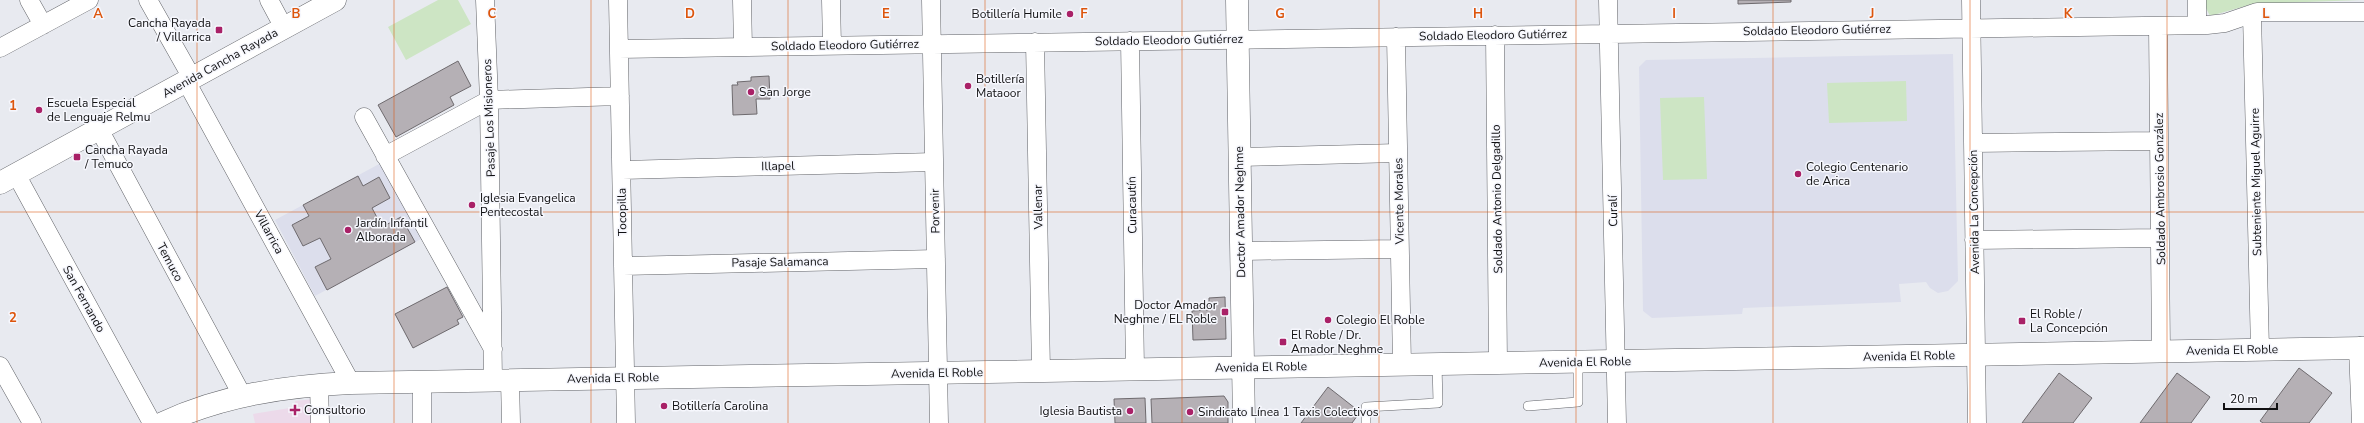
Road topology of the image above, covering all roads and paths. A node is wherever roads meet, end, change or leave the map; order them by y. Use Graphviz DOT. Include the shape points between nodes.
graph roads {
  1 [pos="29,0"];
  2 [pos="89,0"];
  3 [pos="148,0"];
  4 [pos="269,0"];
  5 [pos="335,0"];
  6 [pos="485,0"];
  7 [pos="618,0"];
  8 [pos="742,0"];
  9 [pos="831,0"];
  10 [pos="932,0"];
  11 [pos="1237,0"];
  12 [pos="1608,0"];
  13 [pos="1971,0"];
  14 [pos="2196,0"];
  15 [pos="2364,12"];
  16 [pos="2252,14"];
  17 [pos="43,25"];
  18 [pos="2197,25"];
  19 [pos="2158,26"];
  20 [pos="284,28"];
  21 [pos="1971,28"];
  22 [pos="1609,34"];
  23 [pos="1495,35"];
  24 [pos="1396,37"];
  25 [pos="1238,39"];
  26 [pos="1130,41"];
  27 [pos="1035,42"];
  28 [pos="932,44"];
  29 [pos="832,45"];
  30 [pos="743,47"];
  31 [pos="0,48"];
  32 [pos="619,49"];
  33 [pos="189,80"];
  34 [pos="620,96"];
  35 [pos="489,100"];
  36 [pos="364,117"];
  37 [pos="99,129"];
  38 [pos="2159,141"];
  39 [pos="1973,143"];
  40 [pos="1398,153"];
  41 [pos="385,156"];
  42 [pos="1239,157"];
  43 [pos="934,162"];
  44 [pos="622,170"];
  45 [pos="8,179"];
  46 [pos="2160,238"];
  47 [pos="1974,240"];
  48 [pos="1399,249"];
  49 [pos="1241,251"];
  50 [pos="936,259"];
  51 [pos="623,266"];
  52 [pos="2362,348"];
  53 [pos="2260,350"];
  54 [pos="494,351"];
  55 [pos="2161,352"];
  56 [pos="1976,355"];
  57 [pos="1616,361"];
  58 [pos="1578,362"];
  59 [pos="1498,363"];
  60 [pos="1437,364"];
  61 [pos="1402,365"];
  62 [pos="0,366"];
  63 [pos="1243,367"];
  64 [pos="1135,369"];
  65 [pos="1041,371"];
  66 [pos="938,373"];
  67 [pos="625,378"];
  68 [pos="501,380"];
  69 [pos="422,382"];
  70 [pos="351,383"];
  71 [pos="319,384"];
  72 [pos="242,395"];
  73 [pos="1528,406"];
  74 [pos="32,423"];
  75 [pos="152,423"];
  76 [pos="163,423"];
  77 [pos="320,423"];
  78 [pos="422,423"];
  79 [pos="511,423"];
  80 [pos="626,423"];
  81 [pos="939,423"];
  82 [pos="1244,423"];
  83 [pos="1366,423"];
  84 [pos="1617,423"];
  85 [pos="1977,423"];
  86 [pos="2363,423"];
  1 -- 17 [label="street"];
  2 -- 17 [label="street"];
  3 -- 33 [label="street, Villarrica"];
  4 -- 20 [label="street"];
  5 -- 20 [label="street, Avenida Cancha Rayada"];
  6 -- 35 [label="street, Pasaje Los Misioneros"];
  7 -- 32 [label="street, Tocopilla"];
  8 -- 30 [label="street"];
  9 -- 29 [label="street"];
  10 -- 28 [label="street, Porvenir"];
  11 -- 25 [label="street, Doctor Amador Neghme"];
  12 -- 22 [label="street, Curalí"];
  13 -- 21 [label="street, Avenida La Concepción"];
  14 -- 18 [label="street"];
  15 -- 16 [label="street, Soldado Eleodoro Gutiérrez"];
  16 -- 18 [label="street, Soldado Eleodoro Gutiérrez" via="2216,25"];
  16 -- 53 [label="street, Subteniente Miguel Aguirre"];
  17 -- 31 [label="street"];
  18 -- 19 [label="street, Soldado Eleodoro Gutiérrez"];
  19 -- 21 [label="street, Soldado Eleodoro Gutiérrez"];
  19 -- 38 [label="street, Soldado Ambrosio González"];
  20 -- 33 [label="street, Avenida Cancha Rayada"];
  21 -- 22 [label="street, Soldado Eleodoro Gutiérrez"];
  21 -- 39 [label="street, Avenida La Concepción"];
  22 -- 23 [label="street, Soldado Eleodoro Gutiérrez"];
  22 -- 57 [label="street, Curalí"];
  23 -- 24 [label="street, Soldado Eleodoro Gutiérrez"];
  23 -- 59 [label="street, Soldado Antonio Delgadillo"];
  24 -- 25 [label="street, Soldado Eleodoro Gutiérrez"];
  24 -- 40 [label="street, Vicente Morales"];
  25 -- 26 [label="street, Soldado Eleodoro Gutiérrez"];
  25 -- 42 [label="street, Doctor Amador Neghme"];
  26 -- 27 [label="street, Soldado Eleodoro Gutiérrez"];
  26 -- 64 [label="street, Curacautín"];
  27 -- 28 [label="street, Soldado Eleodoro Gutiérrez"];
  27 -- 65 [label="street, Vallenar"];
  28 -- 29 [label="street, Soldado Eleodoro Gutiérrez"];
  28 -- 43 [label="street, Porvenir"];
  29 -- 30 [label="street, Soldado Eleodoro Gutiérrez"];
  30 -- 32 [label="street, Soldado Eleodoro Gutiérrez"];
  32 -- 34 [label="street, Tocopilla"];
  33 -- 37 [label="street, Avenida Cancha Rayada"];
  33 -- 70 [label="street, Villarrica"];
  34 -- 35 [label="street"];
  34 -- 44 [label="street, Tocopilla"];
  35 -- 41 [label="street"];
  35 -- 54 [label="street, Pasaje Los Misioneros"];
  36 -- 41 [label="street"];
  37 -- 45 [label="street, Avenida Cancha Rayada"];
  37 -- 72 [label="street, Temuco"];
  38 -- 39 [label="street"];
  38 -- 46 [label="street, Soldado Ambrosio González"];
  39 -- 47 [label="street, Avenida La Concepción"];
  40 -- 42 [label="street"];
  40 -- 48 [label="street, Vicente Morales"];
  41 -- 54 [label="street"];
  42 -- 49 [label="street, Doctor Amador Neghme"];
  43 -- 44 [label="street, Illapel"];
  43 -- 50 [label="street, Porvenir"];
  44 -- 51 [label="street, Tocopilla"];
  45 -- 75 [label="street, San Fernando"];
  46 -- 47 [label="street"];
  46 -- 55 [label="street, Soldado Ambrosio González"];
  47 -- 56 [label="street, Avenida La Concepción"];
  48 -- 49 [label="street"];
  48 -- 61 [label="street, Vicente Morales"];
  49 -- 63 [label="street, Doctor Amador Neghme"];
  50 -- 51 [label="street, Pasaje Salamanca"];
  50 -- 66 [label="street, Porvenir"];
  51 -- 67 [label="street, Tocopilla"];
  52 -- 53 [label="street, Avenida El Roble"];
  52 -- 86 [label="street"];
  53 -- 55 [label="street, Avenida El Roble"];
  54 -- 68 [label="street, Pasaje Los Misioneros"];
  55 -- 56 [label="street, Avenida El Roble"];
  56 -- 57 [label="street, Avenida El Roble"];
  56 -- 85 [label="street, Avenida La Concepción"];
  57 -- 58 [label="street, Avenida El Roble"];
  57 -- 84 [label="street, Curalí"];
  58 -- 59 [label="street, Avenida El Roble"];
  58 -- 73 [label="lane" via="1578,402"];
  59 -- 60 [label="street, Avenida El Roble"];
  60 -- 61 [label="street, Avenida El Roble"];
  60 -- 83 [label="lane" via="1438,403 1366,407"];
  61 -- 63 [label="street, Avenida El Roble"];
  62 -- 74 [label="street"];
  63 -- 64 [label="street, Avenida El Roble"];
  63 -- 82 [label="street, Doctor Amador Neghme"];
  64 -- 65 [label="street, Avenida El Roble"];
  65 -- 66 [label="street, Avenida El Roble"];
  66 -- 67 [label="street, Avenida El Roble"];
  66 -- 81 [label="street, Porvenir"];
  67 -- 68 [label="street, Avenida El Roble"];
  67 -- 80 [label="street, Tocopilla"];
  68 -- 69 [label="street, Avenida El Roble"];
  68 -- 79 [label="street, Pasaje Los Misioneros"];
  69 -- 70 [label="street, Avenida El Roble"];
  69 -- 78 [label="street"];
  70 -- 71 [label="street, Avenida El Roble"];
  71 -- 72 [label="street, Avenida El Roble"];
  71 -- 77 [label="street"];
  72 -- 76 [label="street, Avenida El Roble"];
}
